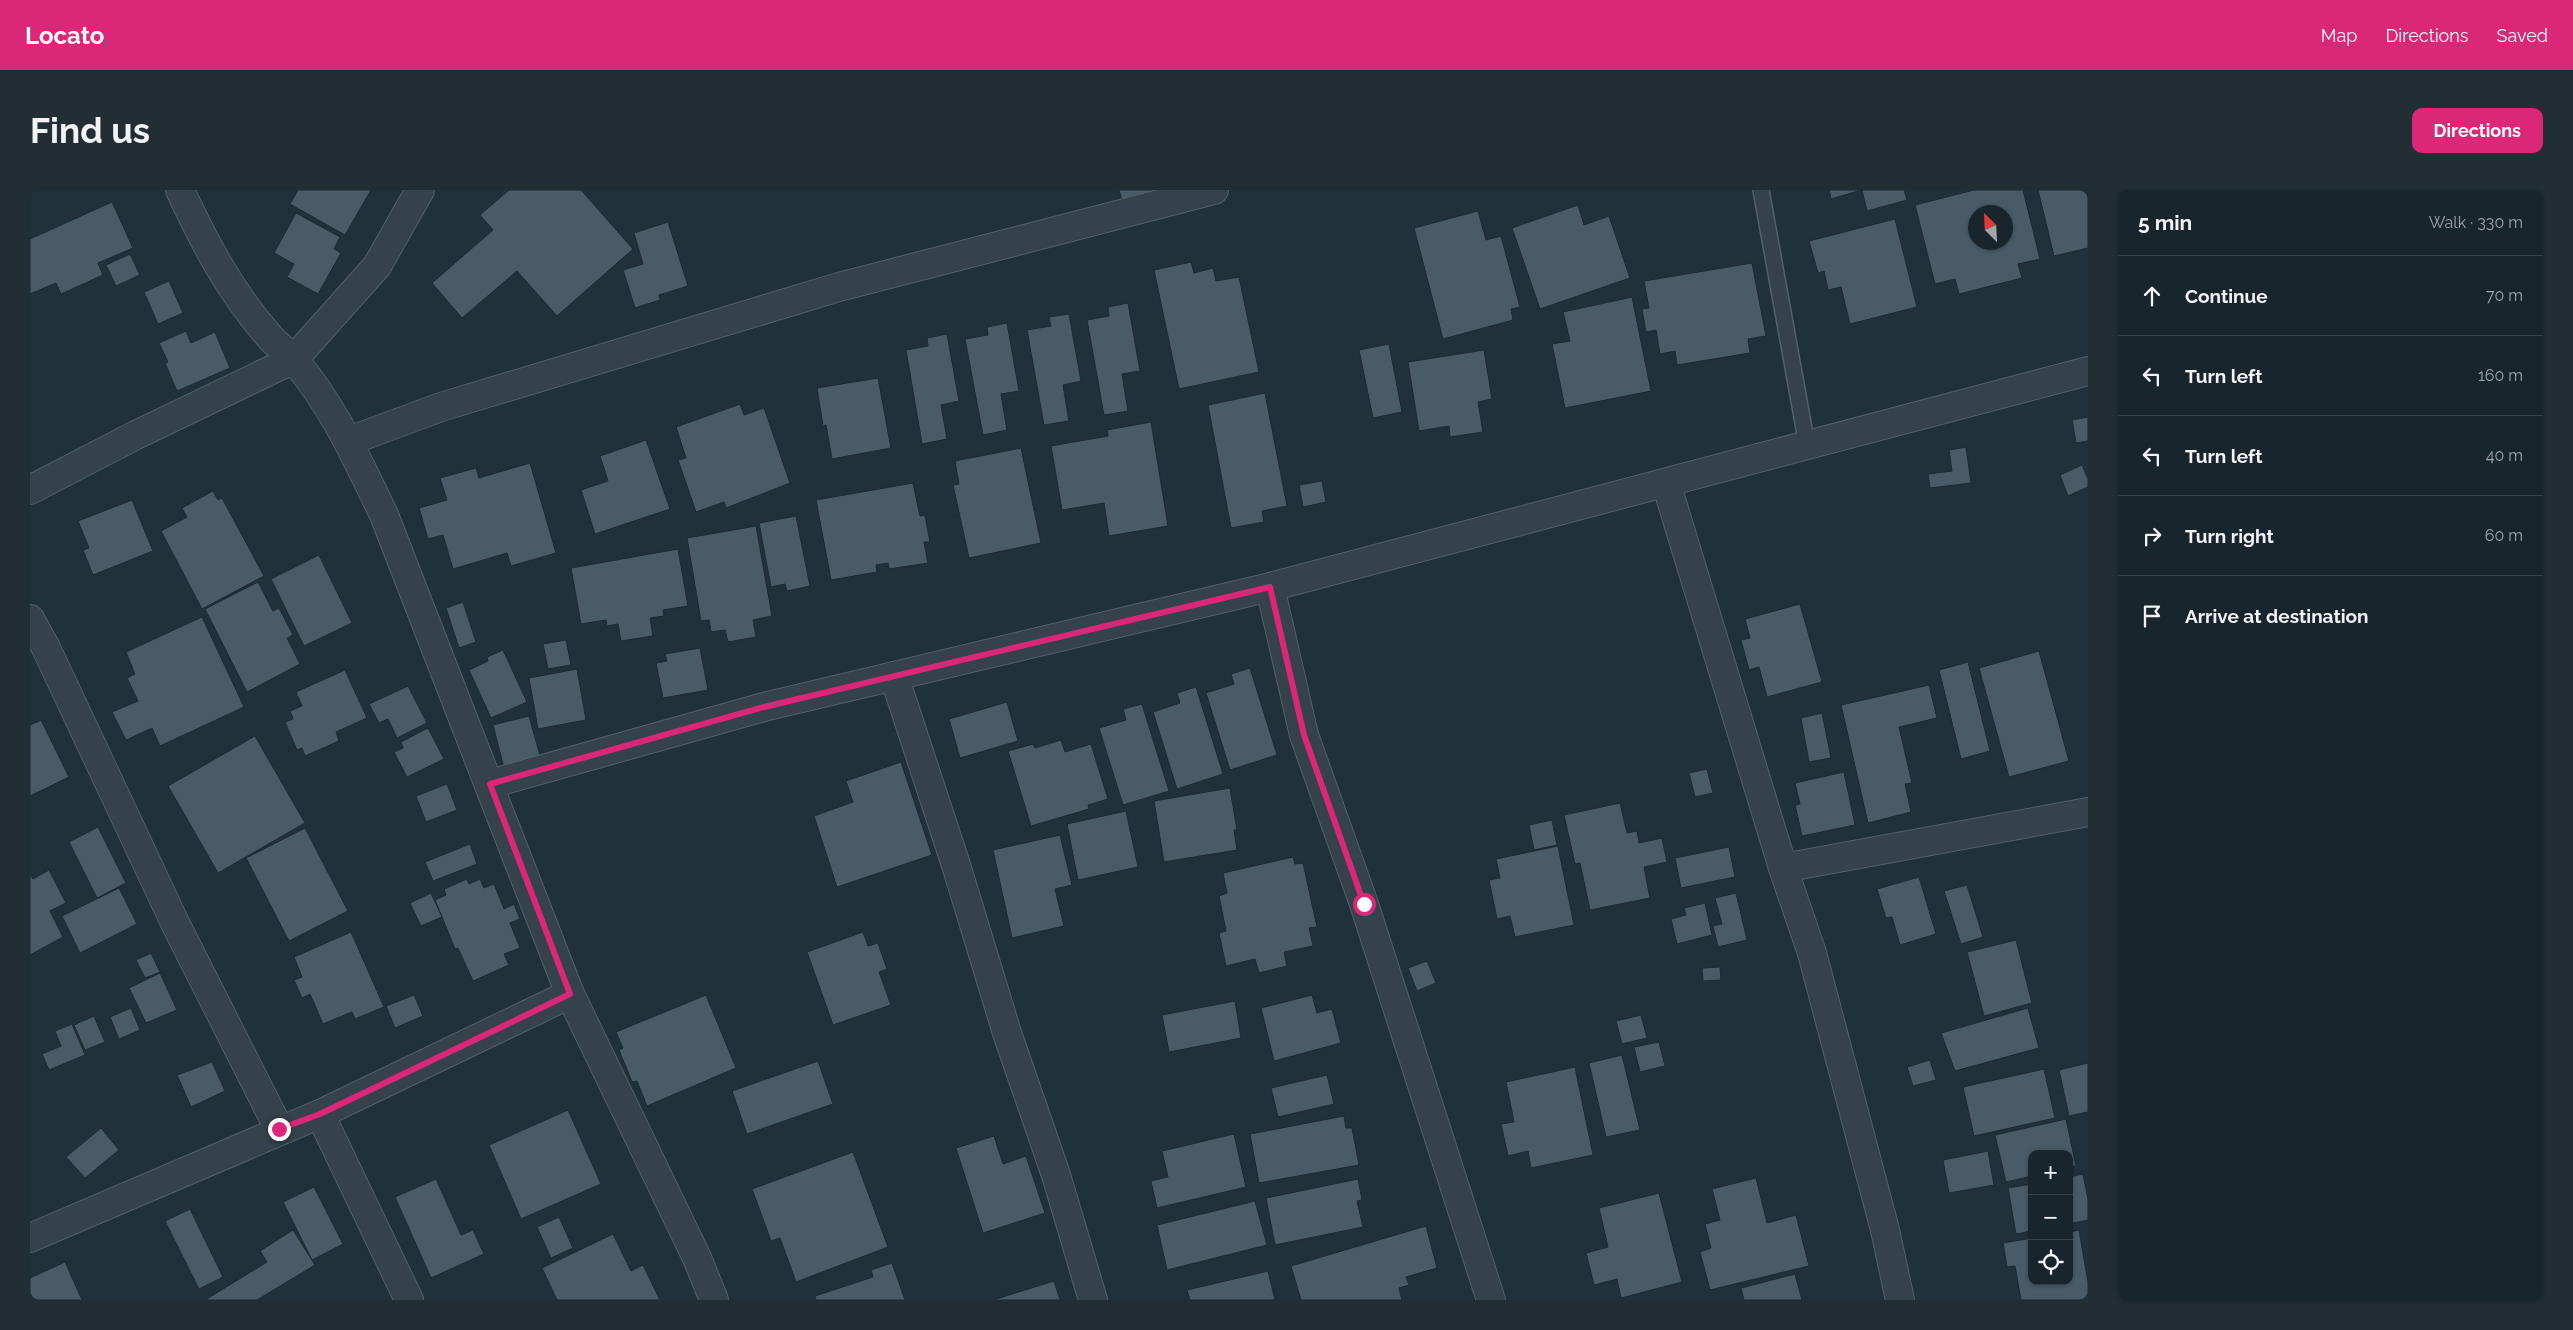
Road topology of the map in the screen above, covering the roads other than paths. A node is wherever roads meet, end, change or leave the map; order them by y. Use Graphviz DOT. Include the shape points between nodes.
graph roads {
  1 [pos="180,190"];
  2 [pos="420,190"];
  3 [pos="1214,190"];
  4 [pos="1761,190"];
  5 [pos="294,359"];
  6 [pos="2088,371"];
  7 [pos="349,441"];
  8 [pos="1807,445"];
  9 [pos="1666,482"];
  10 [pos="30,490"];
  11 [pos="1270,587"];
  12 [pos="30,619"];
  13 [pos="894,676"];
  14 [pos="490,784"];
  15 [pos="2088,812"];
  16 [pos="1783,868"];
  17 [pos="570,994"];
  18 [pos="320,1114"];
  19 [pos="279,1129"];
  20 [pos="30,1238"];
  21 [pos="409,1300"];
  22 [pos="714,1300"];
  23 [pos="1093,1300"];
  24 [pos="1491,1300"];
  25 [pos="1900,1300"];
  1 -- 5 [label="street" via="212,256 251,314 270,338"];
  2 -- 5 [label="street" via="377,266"];
  3 -- 7 [label="street" via="839,287 440,407"];
  4 -- 8 [label="lane"];
  5 -- 7 [label="street"];
  5 -- 10 [label="street"];
  6 -- 8 [label="street"];
  7 -- 14 [label="street" via="384,515 457,708"];
  8 -- 9 [label="street"];
  9 -- 11 [label="street"];
  9 -- 16 [label="street"];
  11 -- 13 [label="street"];
  11 -- 24 [label="street" via="1304,735 1364,904"];
  12 -- 19 [label="street" via="175,923"];
  13 -- 14 [label="street" via="764,707"];
  13 -- 23 [label="street" via="1007,1033 1056,1175"];
  14 -- 17 [label="street"];
  15 -- 16 [label="street"];
  16 -- 25 [label="street" via="1812,953"];
  17 -- 18 [label="street"];
  17 -- 22 [label="street" via="697,1258"];
  18 -- 19 [label="street"];
  18 -- 21 [label="street"];
  19 -- 20 [label="street"];
}
